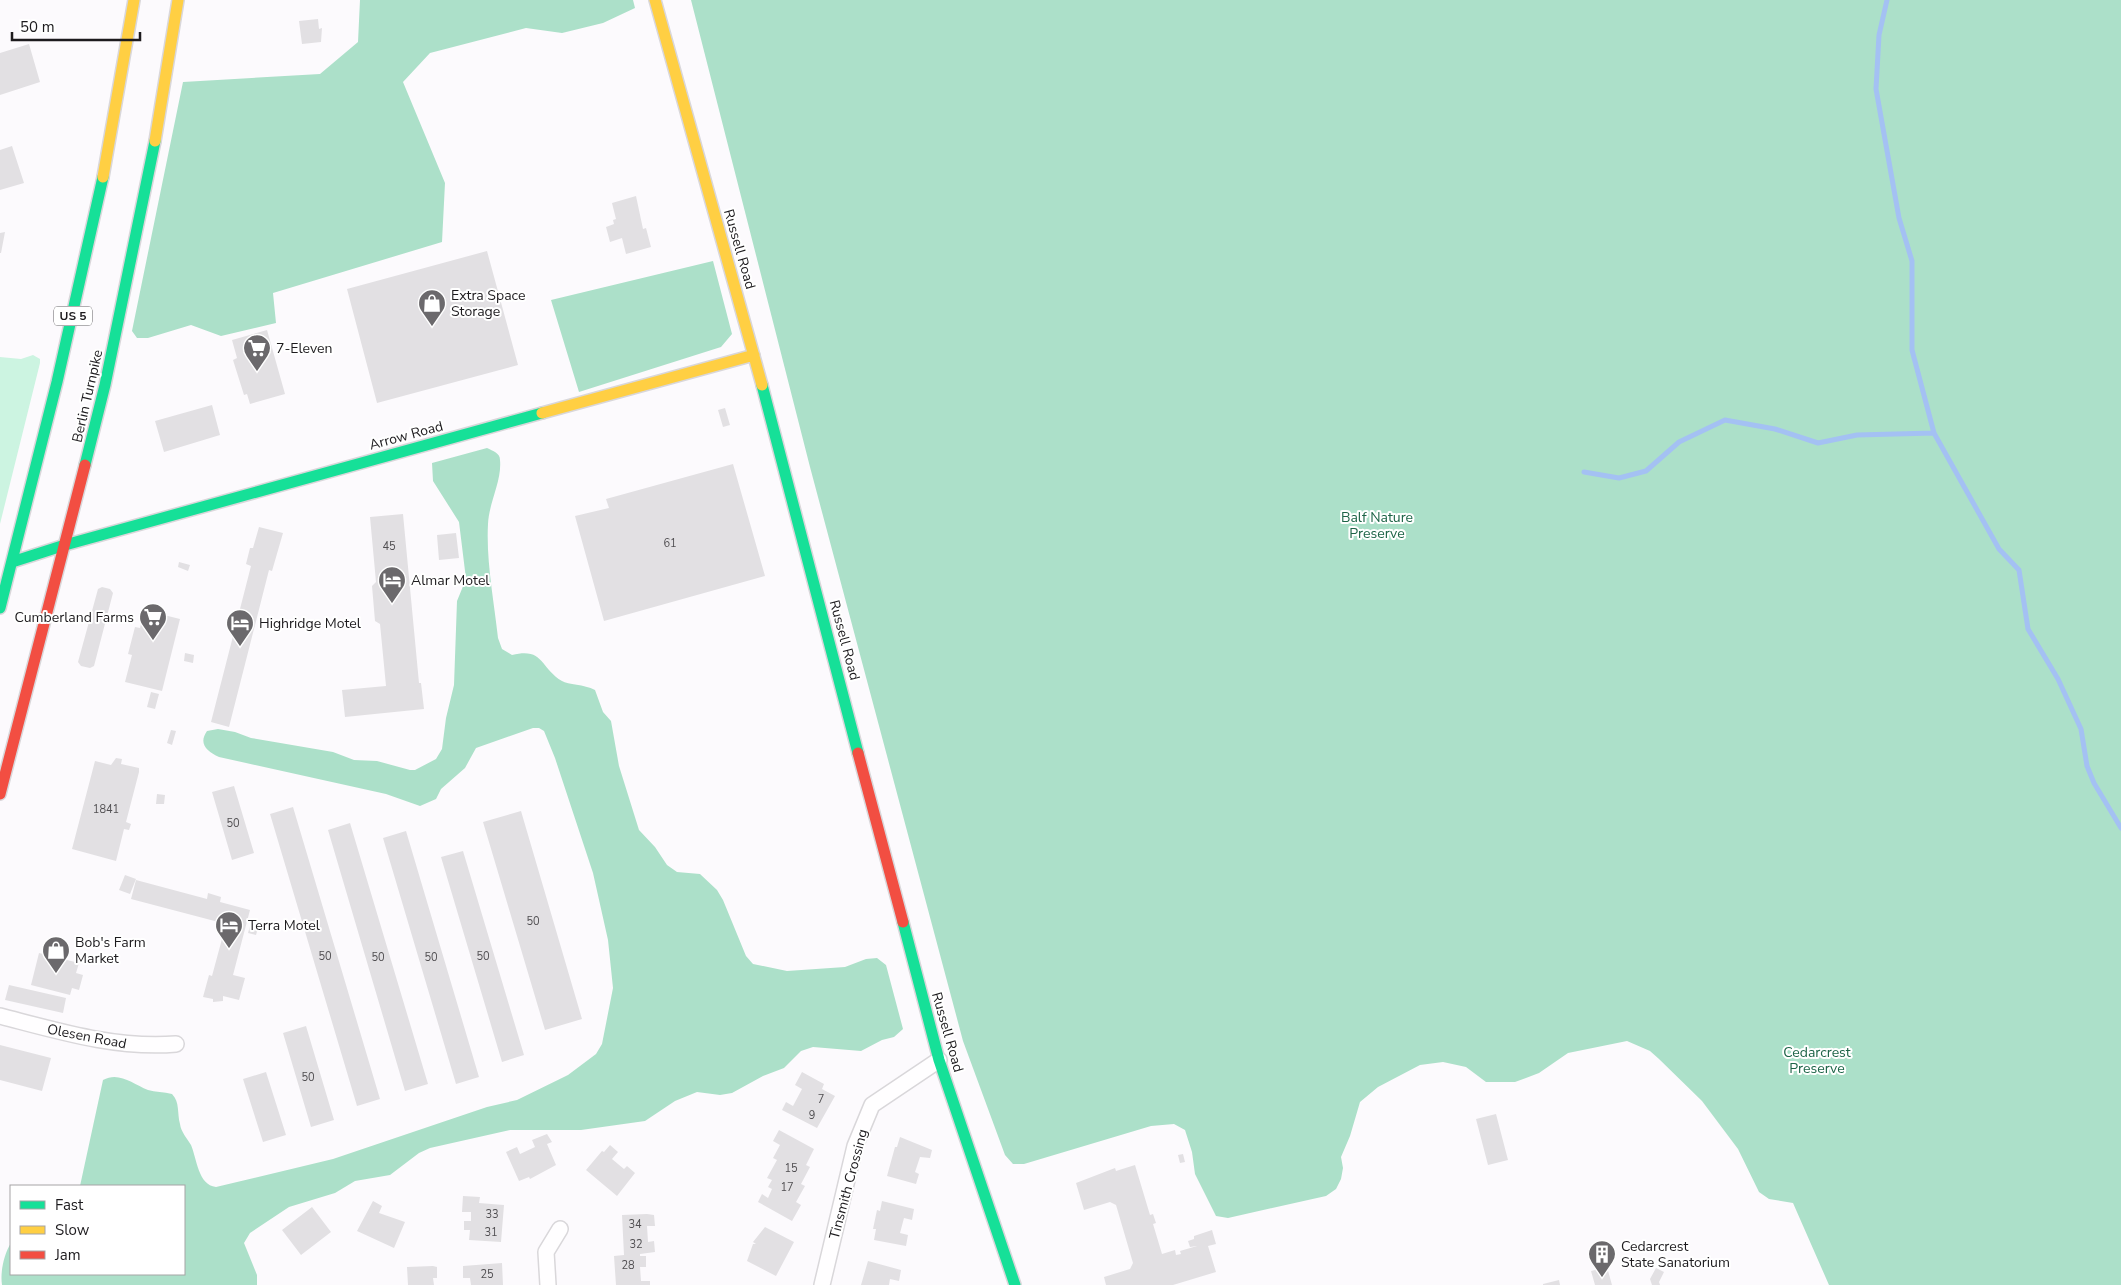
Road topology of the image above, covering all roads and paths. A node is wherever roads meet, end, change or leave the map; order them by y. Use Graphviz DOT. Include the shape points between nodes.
graph roads {
  1 [pos="134,0"];
  2 [pos="178,0"];
  3 [pos="655,0"];
  4 [pos="754,355"];
  5 [pos="66,545"];
  6 [pos="12,562"];
  7 [pos="0,608"];
  8 [pos="0,794"];
  9 [pos="0,1016"];
  10 [pos="176,1044"];
  11 [pos="939,1060"];
  12 [pos="560,1229"];
  13 [pos="548,1285"];
  14 [pos="822,1285"];
  15 [pos="1015,1285"];
  1 -- 6 [label="main road, US 5" via="112,128 74,310"];
  2 -- 5 [label="main road, Berlin Turnpike" via="152,160 116,335"];
  3 -- 4 [label="main road, Russell Road"];
  4 -- 5 [label="main road, Arrow Road"];
  4 -- 11 [label="main road, Russell Road"];
  5 -- 6 [label="main road, Arrow Road"];
  5 -- 8 [label="main road, Berlin Turnpike"];
  6 -- 7 [label="main road, US 5"];
  9 -- 10 [label="street, Olesen Road" via="123,1045"];
  11 -- 14 [label="street, Tinsmith Crossing" via="872,1105 855,1146"];
  11 -- 15 [label="main road, Russell Road"];
  12 -- 13 [label="street" via="546,1252"];
}
